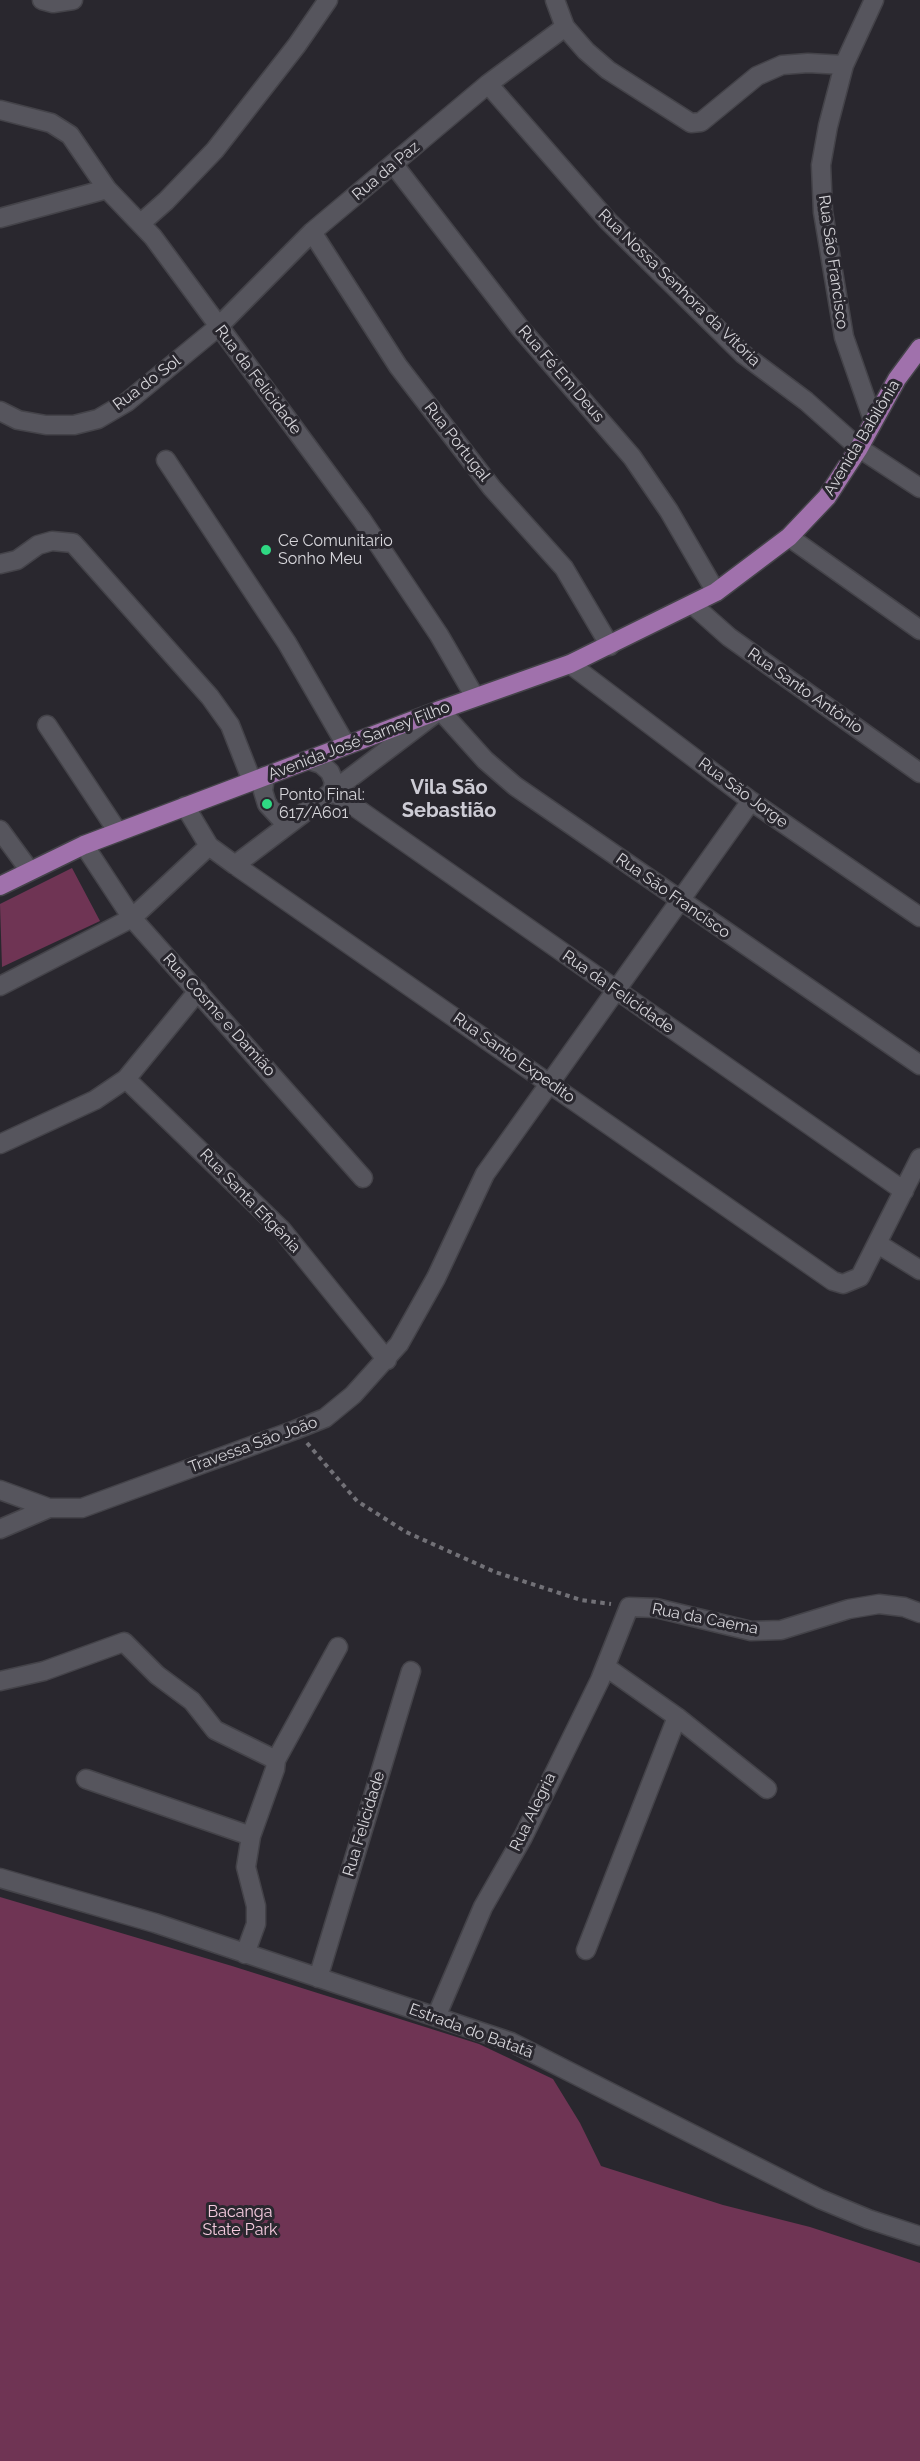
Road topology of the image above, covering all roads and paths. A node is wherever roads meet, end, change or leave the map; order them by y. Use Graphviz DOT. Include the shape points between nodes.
graph roads {
  1 [pos="42,0"];
  2 [pos="74,0"];
  3 [pos="328,0"];
  4 [pos="555,0"];
  5 [pos="874,0"];
  6 [pos="565,27"];
  7 [pos="844,65"];
  8 [pos="488,84"];
  9 [pos="0,110"];
  10 [pos="394,165"];
  11 [pos="107,189"];
  12 [pos="0,218"];
  13 [pos="141,222"];
  14 [pos="312,232"];
  15 [pos="218,327"];
  16 [pos="920,348"];
  17 [pos="0,411"];
  18 [pos="873,420"];
  19 [pos="860,448"];
  20 [pos="166,460"];
  21 [pos="920,488"];
  22 [pos="789,537"];
  23 [pos="0,564"];
  24 [pos="716,592"];
  25 [pos="693,605"];
  26 [pos="920,630"];
  27 [pos="610,646"];
  28 [pos="570,664"];
  29 [pos="475,697"];
  30 [pos="440,710"];
  31 [pos="47,725"];
  32 [pos="346,745"];
  33 [pos="309,760"];
  34 [pos="920,773"];
  35 [pos="258,778"];
  36 [pos="332,791"];
  37 [pos="751,801"];
  38 [pos="185,806"];
  39 [pos="292,822"];
  40 [pos="0,830"];
  41 [pos="118,832"];
  42 [pos="84,844"];
  43 [pos="209,846"];
  44 [pos="235,866"];
  45 [pos="30,871"];
  46 [pos="0,886"];
  47 [pos="680,900"];
  48 [pos="920,917"];
  49 [pos="132,918"];
  50 [pos="0,986"];
  51 [pos="615,990"];
  52 [pos="198,991"];
  53 [pos="920,1065"];
  54 [pos="126,1079"];
  55 [pos="548,1082"];
  56 [pos="0,1144"];
  57 [pos="920,1158"];
  58 [pos="363,1178"];
  59 [pos="904,1191"];
  60 [pos="878,1245"];
  61 [pos="920,1270"];
  62 [pos="387,1360"];
  63 [pos="295,1430"];
  64 [pos="0,1490"];
  65 [pos="49,1508"];
  66 [pos="0,1529"];
  67 [pos="629,1606"];
  68 [pos="920,1613"];
  69 [pos="338,1647"];
  70 [pos="606,1667"];
  71 [pos="411,1671"];
  72 [pos="0,1681"];
  73 [pos="677,1717"];
  74 [pos="276,1760"];
  75 [pos="86,1779"];
  76 [pos="767,1789"];
  77 [pos="251,1836"];
  78 [pos="0,1878"];
  79 [pos="586,1950"];
  80 [pos="245,1954"];
  81 [pos="318,1978"];
  82 [pos="436,2017"];
  83 [pos="920,2236"];
  1 -- 2 [label="street"];
  3 -- 13 [label="street" via="215,150"];
  4 -- 6 [label="street"];
  5 -- 7 [label="street, Rua São Francisco"];
  6 -- 7 [label="street" via="608,70 691,123 701,122 757,76 782,65"];
  6 -- 8 [label="street, Rua da Paz"];
  7 -- 18 [label="street, Rua São Francisco" via="821,165 823,212 844,337"];
  8 -- 10 [label="street, Rua da Paz"];
  8 -- 19 [label="street, Rua Nossa Senhora da Vitória" via="608,221 743,354"];
  9 -- 11 [label="street, Rua da Felicidade" via="51,123 70,135"];
  10 -- 14 [label="street, Rua da Paz"];
  10 -- 24 [label="street, Rua Fé Em Deus" via="520,328 632,457"];
  11 -- 12 [label="street"];
  11 -- 13 [label="street, Rua da Felicidade"];
  13 -- 15 [label="street, Rua da Felicidade"];
  14 -- 15 [label="street, Rua da Paz"];
  14 -- 27 [label="street, Rua Portugal" via="398,366 492,488 564,568"];
  15 -- 17 [label="street, Rua do Sol" via="127,402 98,419 74,425 46,425 18,420"];
  15 -- 29 [label="street, Rua da Felicidade" via="362,520 439,635"];
  16 -- 18 [label="main road, Avenida Babilônia"];
  18 -- 19 [label="main road, Avenida Babilônia"];
  19 -- 21 [label="street, Rua Nossa Senhora da Vitória"];
  19 -- 22 [label="main road, Avenida Babilônia" via="827,497"];
  20 -- 32 [label="street" via="287,643"];
  22 -- 24 [label="main road, Avenida Babilônia"];
  22 -- 26 [label="street"];
  23 -- 35 [label="street" via="17,560 38,545 52,541 73,543 210,697"];
  24 -- 25 [label="main road, Avenida José Sarney Filho"];
  25 -- 27 [label="main road, Avenida José Sarney Filho"];
  25 -- 34 [label="street, Rua Santo Antônio" via="729,637"];
  27 -- 28 [label="main road, Avenida José Sarney Filho"];
  28 -- 29 [label="main road, Avenida José Sarney Filho"];
  28 -- 37 [label="street, Rua São Jorge"];
  29 -- 30 [label="main road, Avenida José Sarney Filho"];
  30 -- 32 [label="main road, Avenida José Sarney Filho"];
  30 -- 36 [label="street"];
  30 -- 47 [label="street, Rua São Francisco" via="485,760 515,786"];
  31 -- 41 [label="street"];
  32 -- 33 [label="main road, Avenida José Sarney Filho"];
  33 -- 35 [label="main road, Avenida José Sarney Filho"];
  33 -- 36 [label="street" via="330,772"];
  35 -- 38 [label="main road, Avenida José Sarney Filho"];
  35 -- 39 [label="street" via="267,804 280,818"];
  36 -- 39 [label="street"];
  36 -- 51 [label="street, Rua da Felicidade"];
  37 -- 47 [label="street"];
  37 -- 48 [label="street, Rua São Jorge"];
  38 -- 41 [label="main road, Avenida José Sarney Filho"];
  38 -- 43 [label="street, Rua Santo Expedito"];
  39 -- 44 [label="street"];
  40 -- 45 [label="street"];
  41 -- 42 [label="main road, Avenida José Sarney Filho"];
  42 -- 45 [label="main road, Avenida José Sarney Filho"];
  42 -- 49 [label="street, Rua Cosme e Damião"];
  43 -- 44 [label="street, Rua Santo Expedito"];
  43 -- 49 [label="street"];
  44 -- 55 [label="street, Rua Santo Expedito"];
  45 -- 46 [label="main road, Avenida José Sarney Filho"];
  47 -- 51 [label="street"];
  47 -- 53 [label="street, Rua São Francisco"];
  49 -- 50 [label="street"];
  49 -- 52 [label="street, Rua Cosme e Damião"];
  51 -- 55 [label="street"];
  51 -- 59 [label="street, Rua da Felicidade"];
  52 -- 54 [label="street"];
  52 -- 58 [label="street, Rua Cosme e Damião"];
  54 -- 56 [label="street" via="95,1100"];
  54 -- 62 [label="street, Rua Santa Efigênia" via="282,1230"];
  55 -- 60 [label="street, Rua Santo Expedito" via="833,1281 843,1284 860,1277"];
  55 -- 62 [label="street, Travessa São João" via="485,1174 436,1278"];
  57 -- 59 [label="street"];
  59 -- 60 [label="street"];
  60 -- 61 [label="street"];
  62 -- 63 [label="street, Travessa São João" via="325,1418"];
  63 -- 65 [label="street, Travessa São João" via="82,1508"];
  63 -- 67 [label="path" via="357,1500 406,1532 485,1568 544,1589 581,1600"];
  64 -- 65 [label="street"];
  65 -- 66 [label="street, Travessa São João"];
  67 -- 68 [label="street, Rua da Caema" via="656,1608 751,1631 781,1630 879,1604"];
  67 -- 70 [label="street, Rua Alegria"];
  69 -- 74 [label="street"];
  70 -- 73 [label="street"];
  70 -- 82 [label="street, Rua Alegria" via="523,1837 483,1907"];
  71 -- 81 [label="street, Rua Felicidade"];
  72 -- 74 [label="street" via="44,1671 124,1642 157,1675 192,1701 215,1730"];
  73 -- 76 [label="street"];
  73 -- 79 [label="street"];
  74 -- 77 [label="street"];
  75 -- 77 [label="street"];
  77 -- 80 [label="street" via="246,1867 256,1906 256,1924"];
  78 -- 80 [label="street, Estrada do Batatã"];
  80 -- 81 [label="street, Estrada do Batatã"];
  81 -- 82 [label="street, Estrada do Batatã"];
  82 -- 83 [label="street, Estrada do Batatã" via="511,2042 820,2199"];
}
